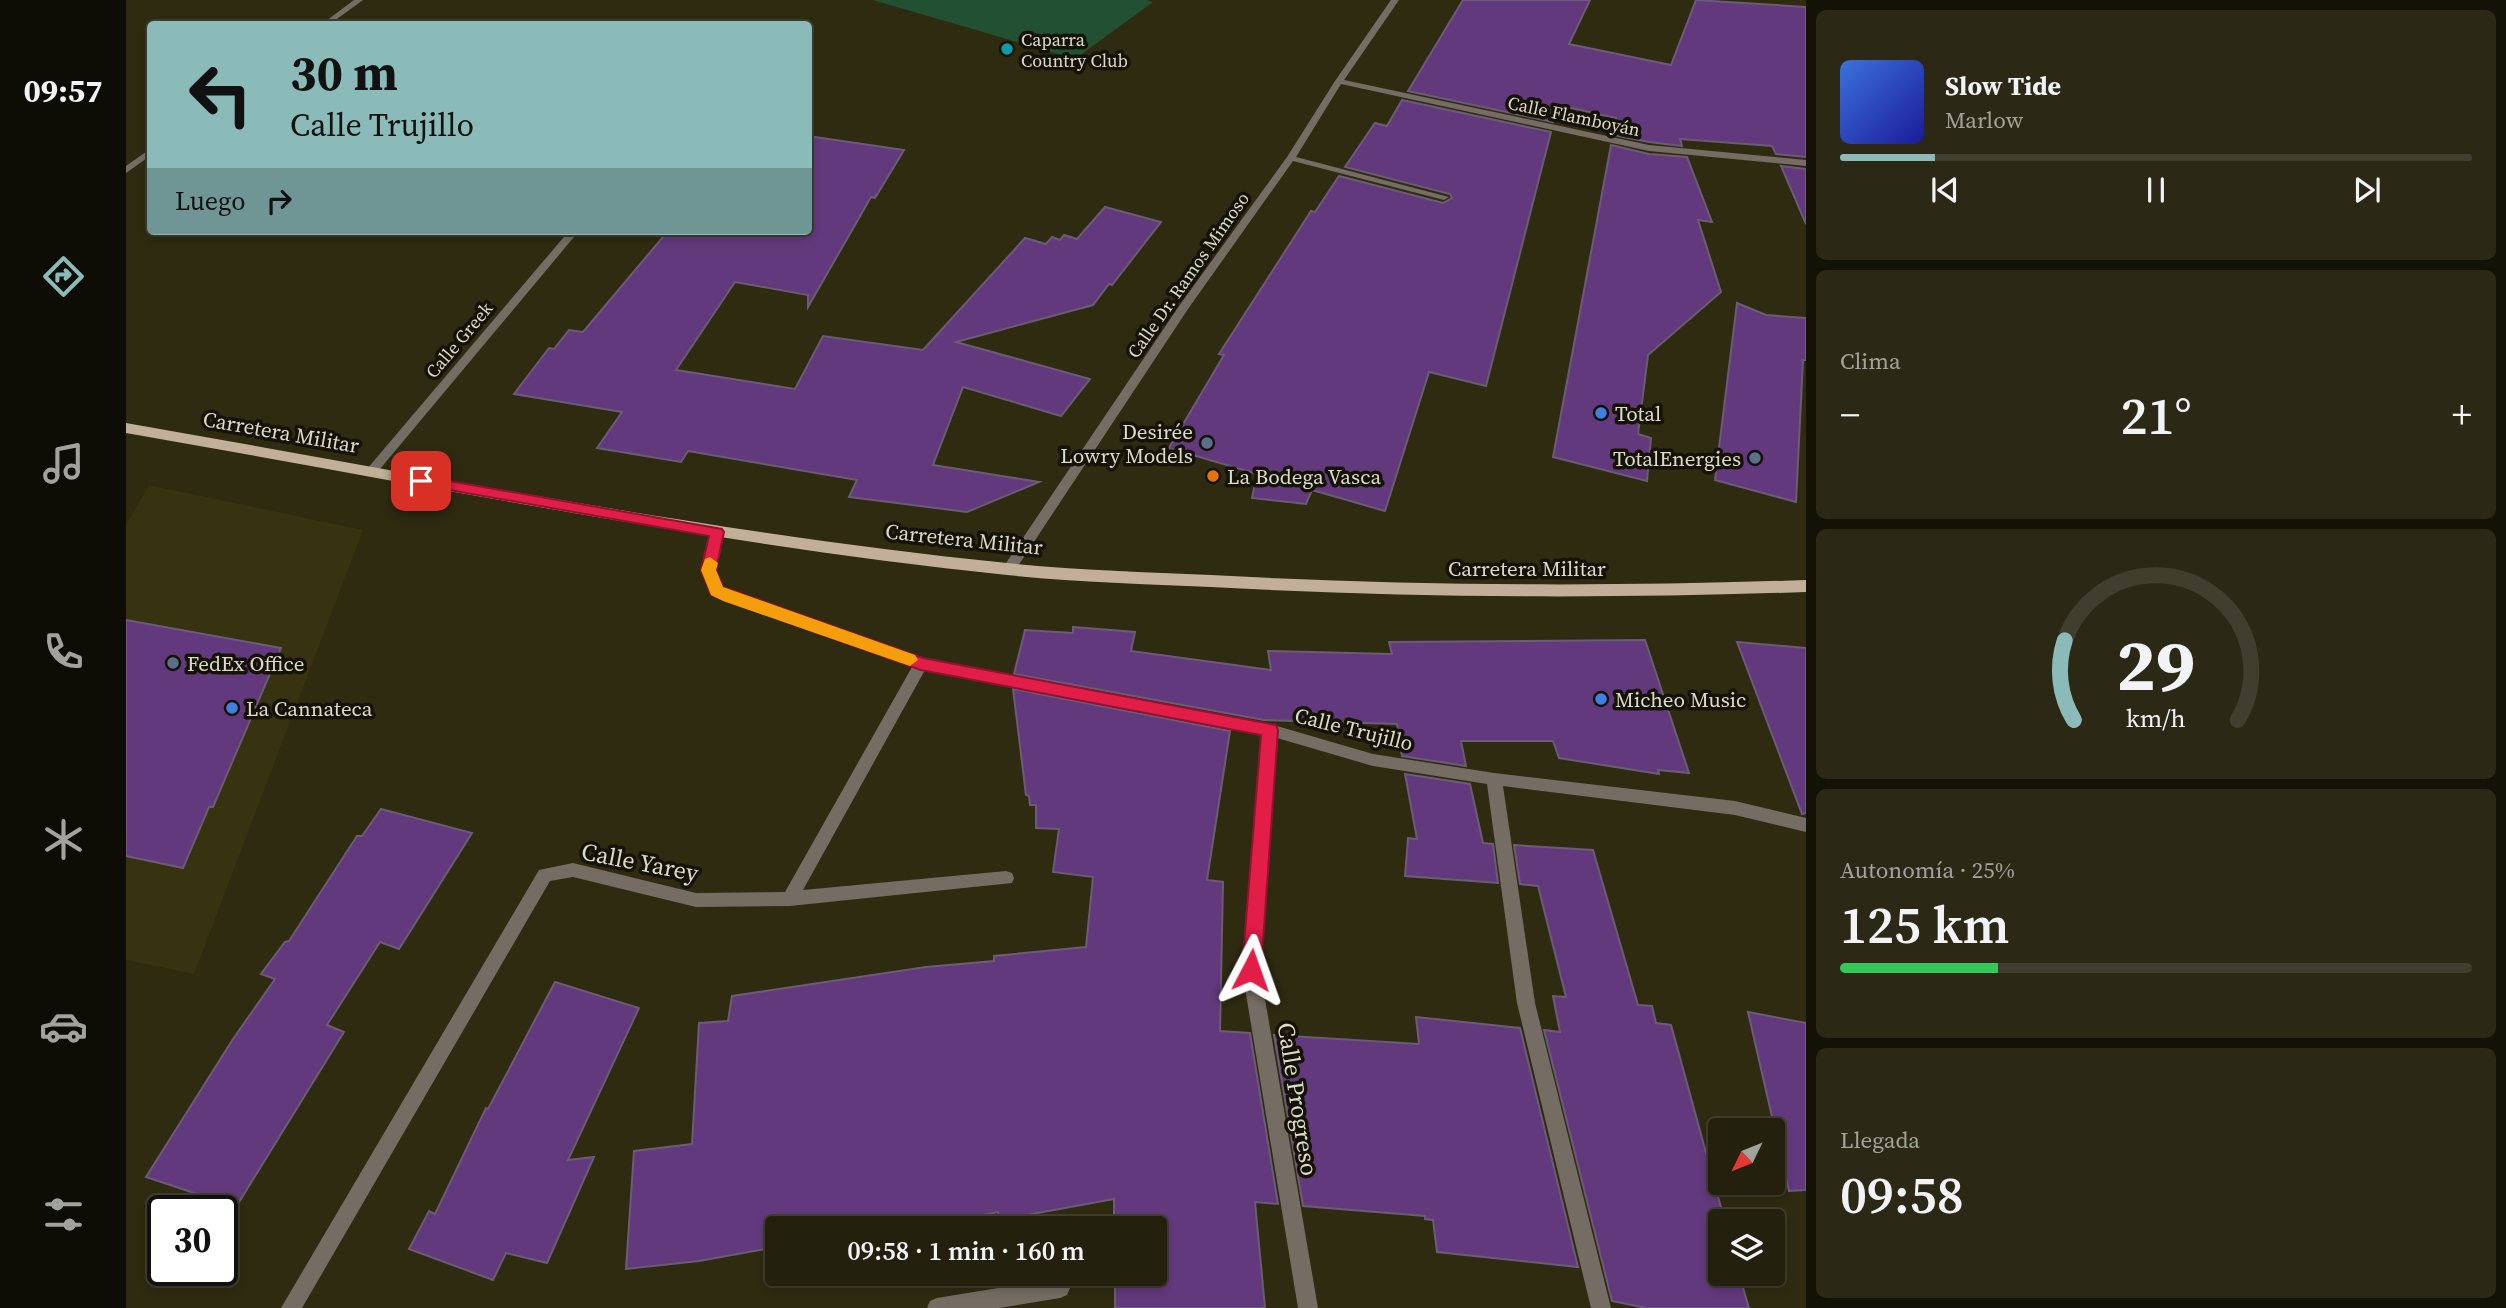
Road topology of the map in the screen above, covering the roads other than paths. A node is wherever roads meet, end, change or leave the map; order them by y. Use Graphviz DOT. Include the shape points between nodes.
graph roads {
  1 [pos="359,0"];
  2 [pos="1395,0"];
  3 [pos="330,21"];
  4 [pos="1339,81"];
  5 [pos="147,154"];
  6 [pos="1291,159"];
  7 [pos="1806,163"];
  8 [pos="126,170"];
  9 [pos="1444,197"];
  10 [pos="571,235"];
  11 [pos="126,428"];
  12 [pos="371,472"];
  13 [pos="717,532"];
  14 [pos="1009,569"];
  15 [pos="1806,586"];
  16 [pos="921,664"];
  17 [pos="1270,730"];
  18 [pos="1494,779"];
  19 [pos="1806,825"];
  20 [pos="1006,878"];
  21 [pos="790,900"];
  22 [pos="1060,1289"];
  23 [pos="291,1308"];
  24 [pos="937,1308"];
  25 [pos="1308,1308"];
  26 [pos="1601,1308"];
  1 -- 3 [label="street"];
  2 -- 4 [label="street, Calle Dr. Ramos Mimoso"];
  4 -- 6 [label="street, Calle Dr. Ramos Mimoso"];
  4 -- 7 [label="street, Calle Flamboyán" via="1649,148"];
  5 -- 8 [label="street"];
  6 -- 9 [label="street"];
  6 -- 14 [label="street, Calle Dr. Ramos Mimoso" via="1183,308"];
  10 -- 12 [label="street, Calle Greek"];
  11 -- 12 [label="main road, Carretera Militar"];
  12 -- 13 [label="main road, Carretera Militar"];
  13 -- 14 [label="main road, Carretera Militar"];
  13 -- 16 [label="street, Calle Trujillo" via="709,570 716,591"];
  14 -- 15 [label="main road, Carretera Militar" via="1334,589"];
  16 -- 17 [label="street, Calle Trujillo"];
  16 -- 21 [label="street"];
  17 -- 18 [label="street, Calle Trujillo" via="1373,760"];
  17 -- 25 [label="street, Calle Progreso" via="1251,970"];
  18 -- 19 [label="street, Calle Trujillo" via="1735,808"];
  18 -- 26 [label="street" via="1527,1003"];
  20 -- 21 [label="street, Calle Yarey"];
  21 -- 23 [label="street, Calle Yarey" via="696,900 573,870 545,875"];
  22 -- 24 [label="street"];
}
